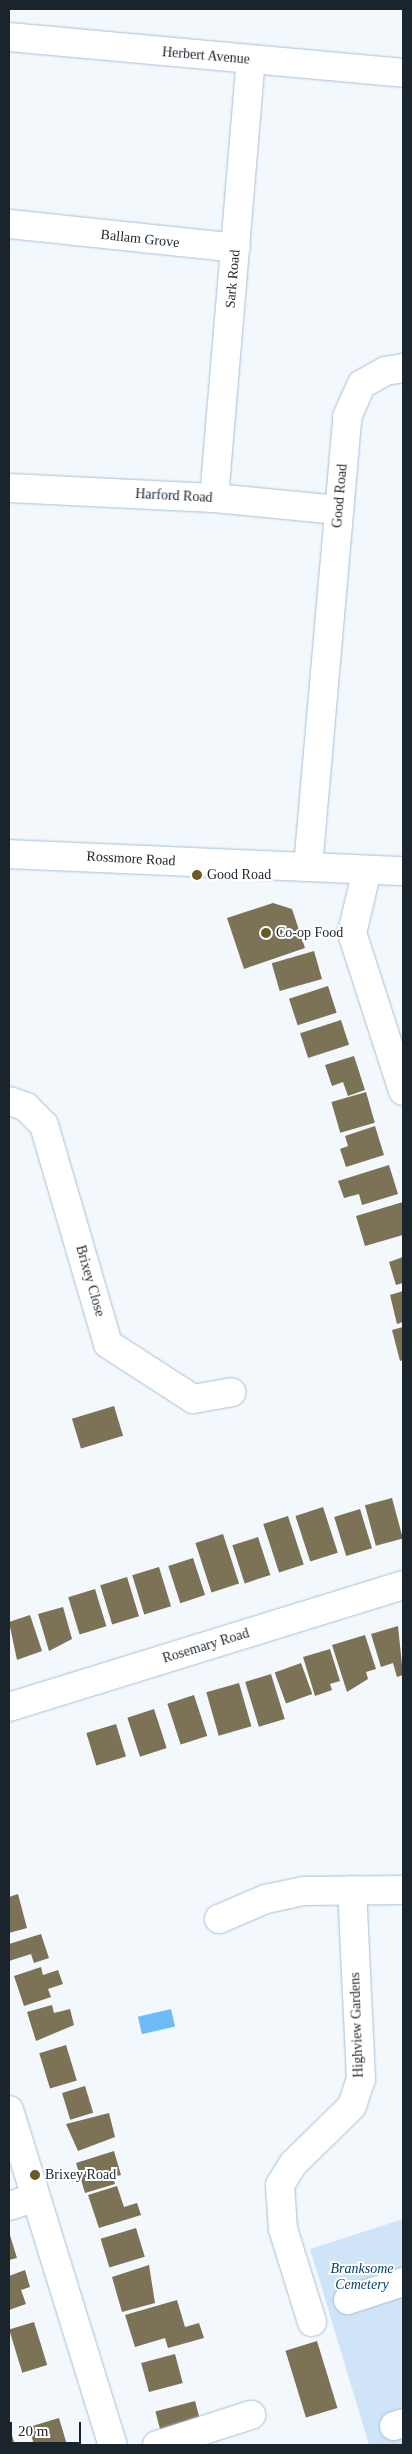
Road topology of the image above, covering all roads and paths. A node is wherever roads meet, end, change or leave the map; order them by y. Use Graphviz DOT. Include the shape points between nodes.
graph roads {
  1 [pos="9,37"];
  2 [pos="251,61"];
  3 [pos="403,73"];
  4 [pos="9,224"];
  5 [pos="236,248"];
  6 [pos="403,368"];
  7 [pos="9,488"];
  8 [pos="214,498"];
  9 [pos="338,510"];
  10 [pos="9,854"];
  11 [pos="308,867"];
  12 [pos="367,870"];
  13 [pos="403,871"];
  14 [pos="403,1091"];
  15 [pos="9,1101"];
  16 [pos="231,1392"];
  17 [pos="403,1585"];
  18 [pos="9,1707"];
  19 [pos="352,1890"];
  20 [pos="403,1890"];
  21 [pos="219,1919"];
  22 [pos="9,2110"];
  23 [pos="36,2198"];
  24 [pos="9,2206"];
  25 [pos="403,2282"];
  26 [pos="348,2300"];
  27 [pos="312,2322"];
  28 [pos="251,2415"];
  29 [pos="113,2445"];
  30 [pos="157,2445"];
  1 -- 2 [label="street, Herbert Avenue"];
  2 -- 3 [label="street, Herbert Avenue"];
  2 -- 5 [label="street, Sark Road"];
  4 -- 5 [label="street, Ballam Grove"];
  5 -- 8 [label="street, Sark Road"];
  6 -- 9 [label="street, Good Road" via="374,375 350,402"];
  7 -- 8 [label="street, Harford Road"];
  8 -- 9 [label="street, Harford Road"];
  9 -- 11 [label="street, Good Road"];
  10 -- 11 [label="street, Rossmore Road"];
  11 -- 12 [label="street, Rossmore Road"];
  12 -- 13 [label="street, Rossmore Road"];
  12 -- 14 [label="street" via="352,933"];
  15 -- 16 [label="street, Brixey Close" via="26,1107 44,1125 108,1344 193,1400"];
  17 -- 18 [label="street, Rosemary Road"];
  19 -- 20 [label="street"];
  19 -- 21 [label="street" via="304,1892 266,1899"];
  19 -- 27 [label="street, Highview Gardens" via="361,2079 352,2106 294,2163 280,2186 279,2207"];
  22 -- 23 [label="street"];
  23 -- 24 [label="street"];
  23 -- 29 [label="street"];
  25 -- 26 [label="street"];
  28 -- 30 [label="street"];
}
